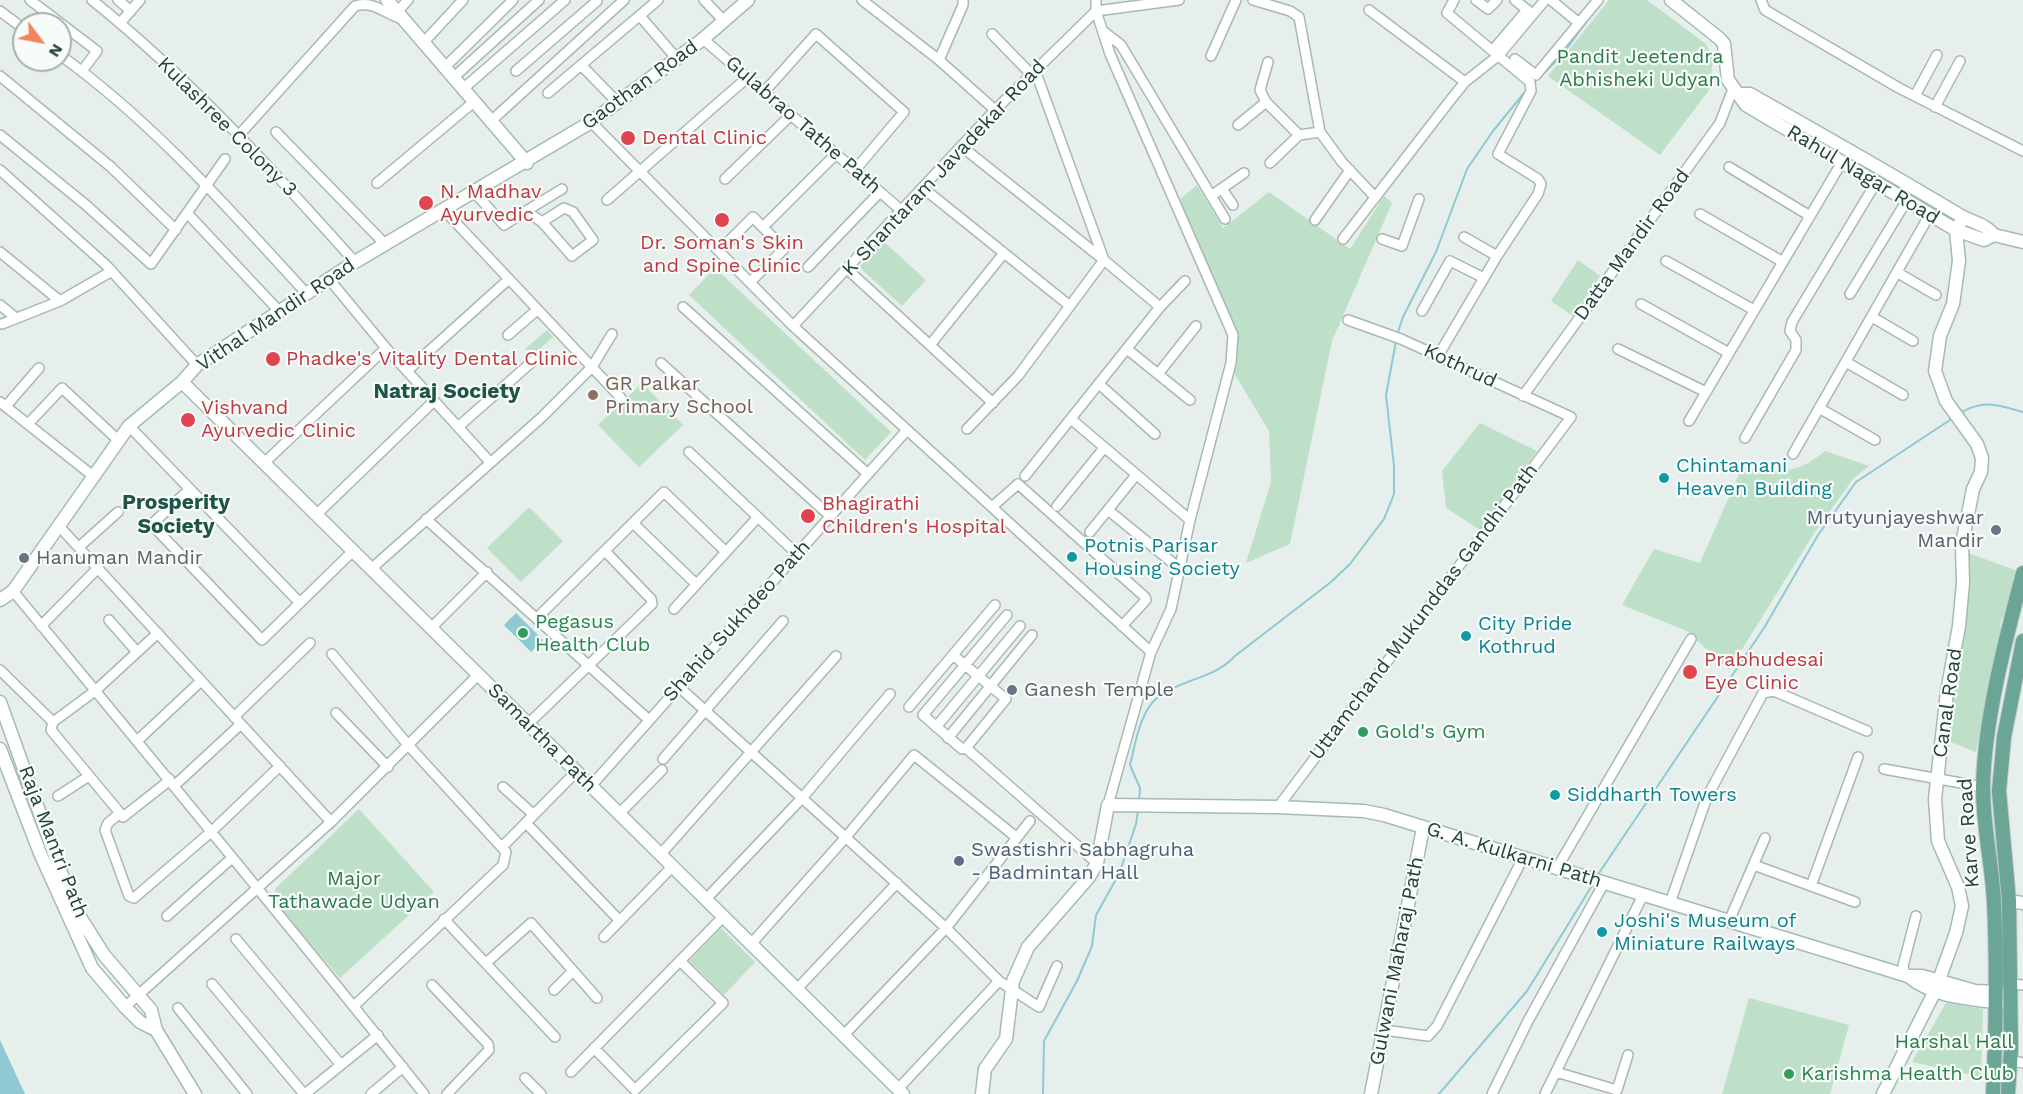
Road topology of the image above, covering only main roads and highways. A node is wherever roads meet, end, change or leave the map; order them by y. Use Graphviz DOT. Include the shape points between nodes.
graph roads {
  1 [pos="2023,573"];
  2 [pos="2021,591"];
  3 [pos="2023,641"];
  4 [pos="2016,902"];
  5 [pos="2014,991"];
  6 [pos="2017,1062"];
  7 [pos="1993,1094"];
  8 [pos="2008,1094"];
  1 -- 2 [label="main road, Karve Road"];
  2 -- 7 [label="main road, Karve Road" via="1989,734 1983,787 1994,902"];
  3 -- 4 [label="main road, Karve Road" via="2000,774"];
  4 -- 5 [label="main road, Karve Road"];
  5 -- 6 [label="main road, Karve Road"];
  6 -- 8 [label="main road, Karve Road"];
}
